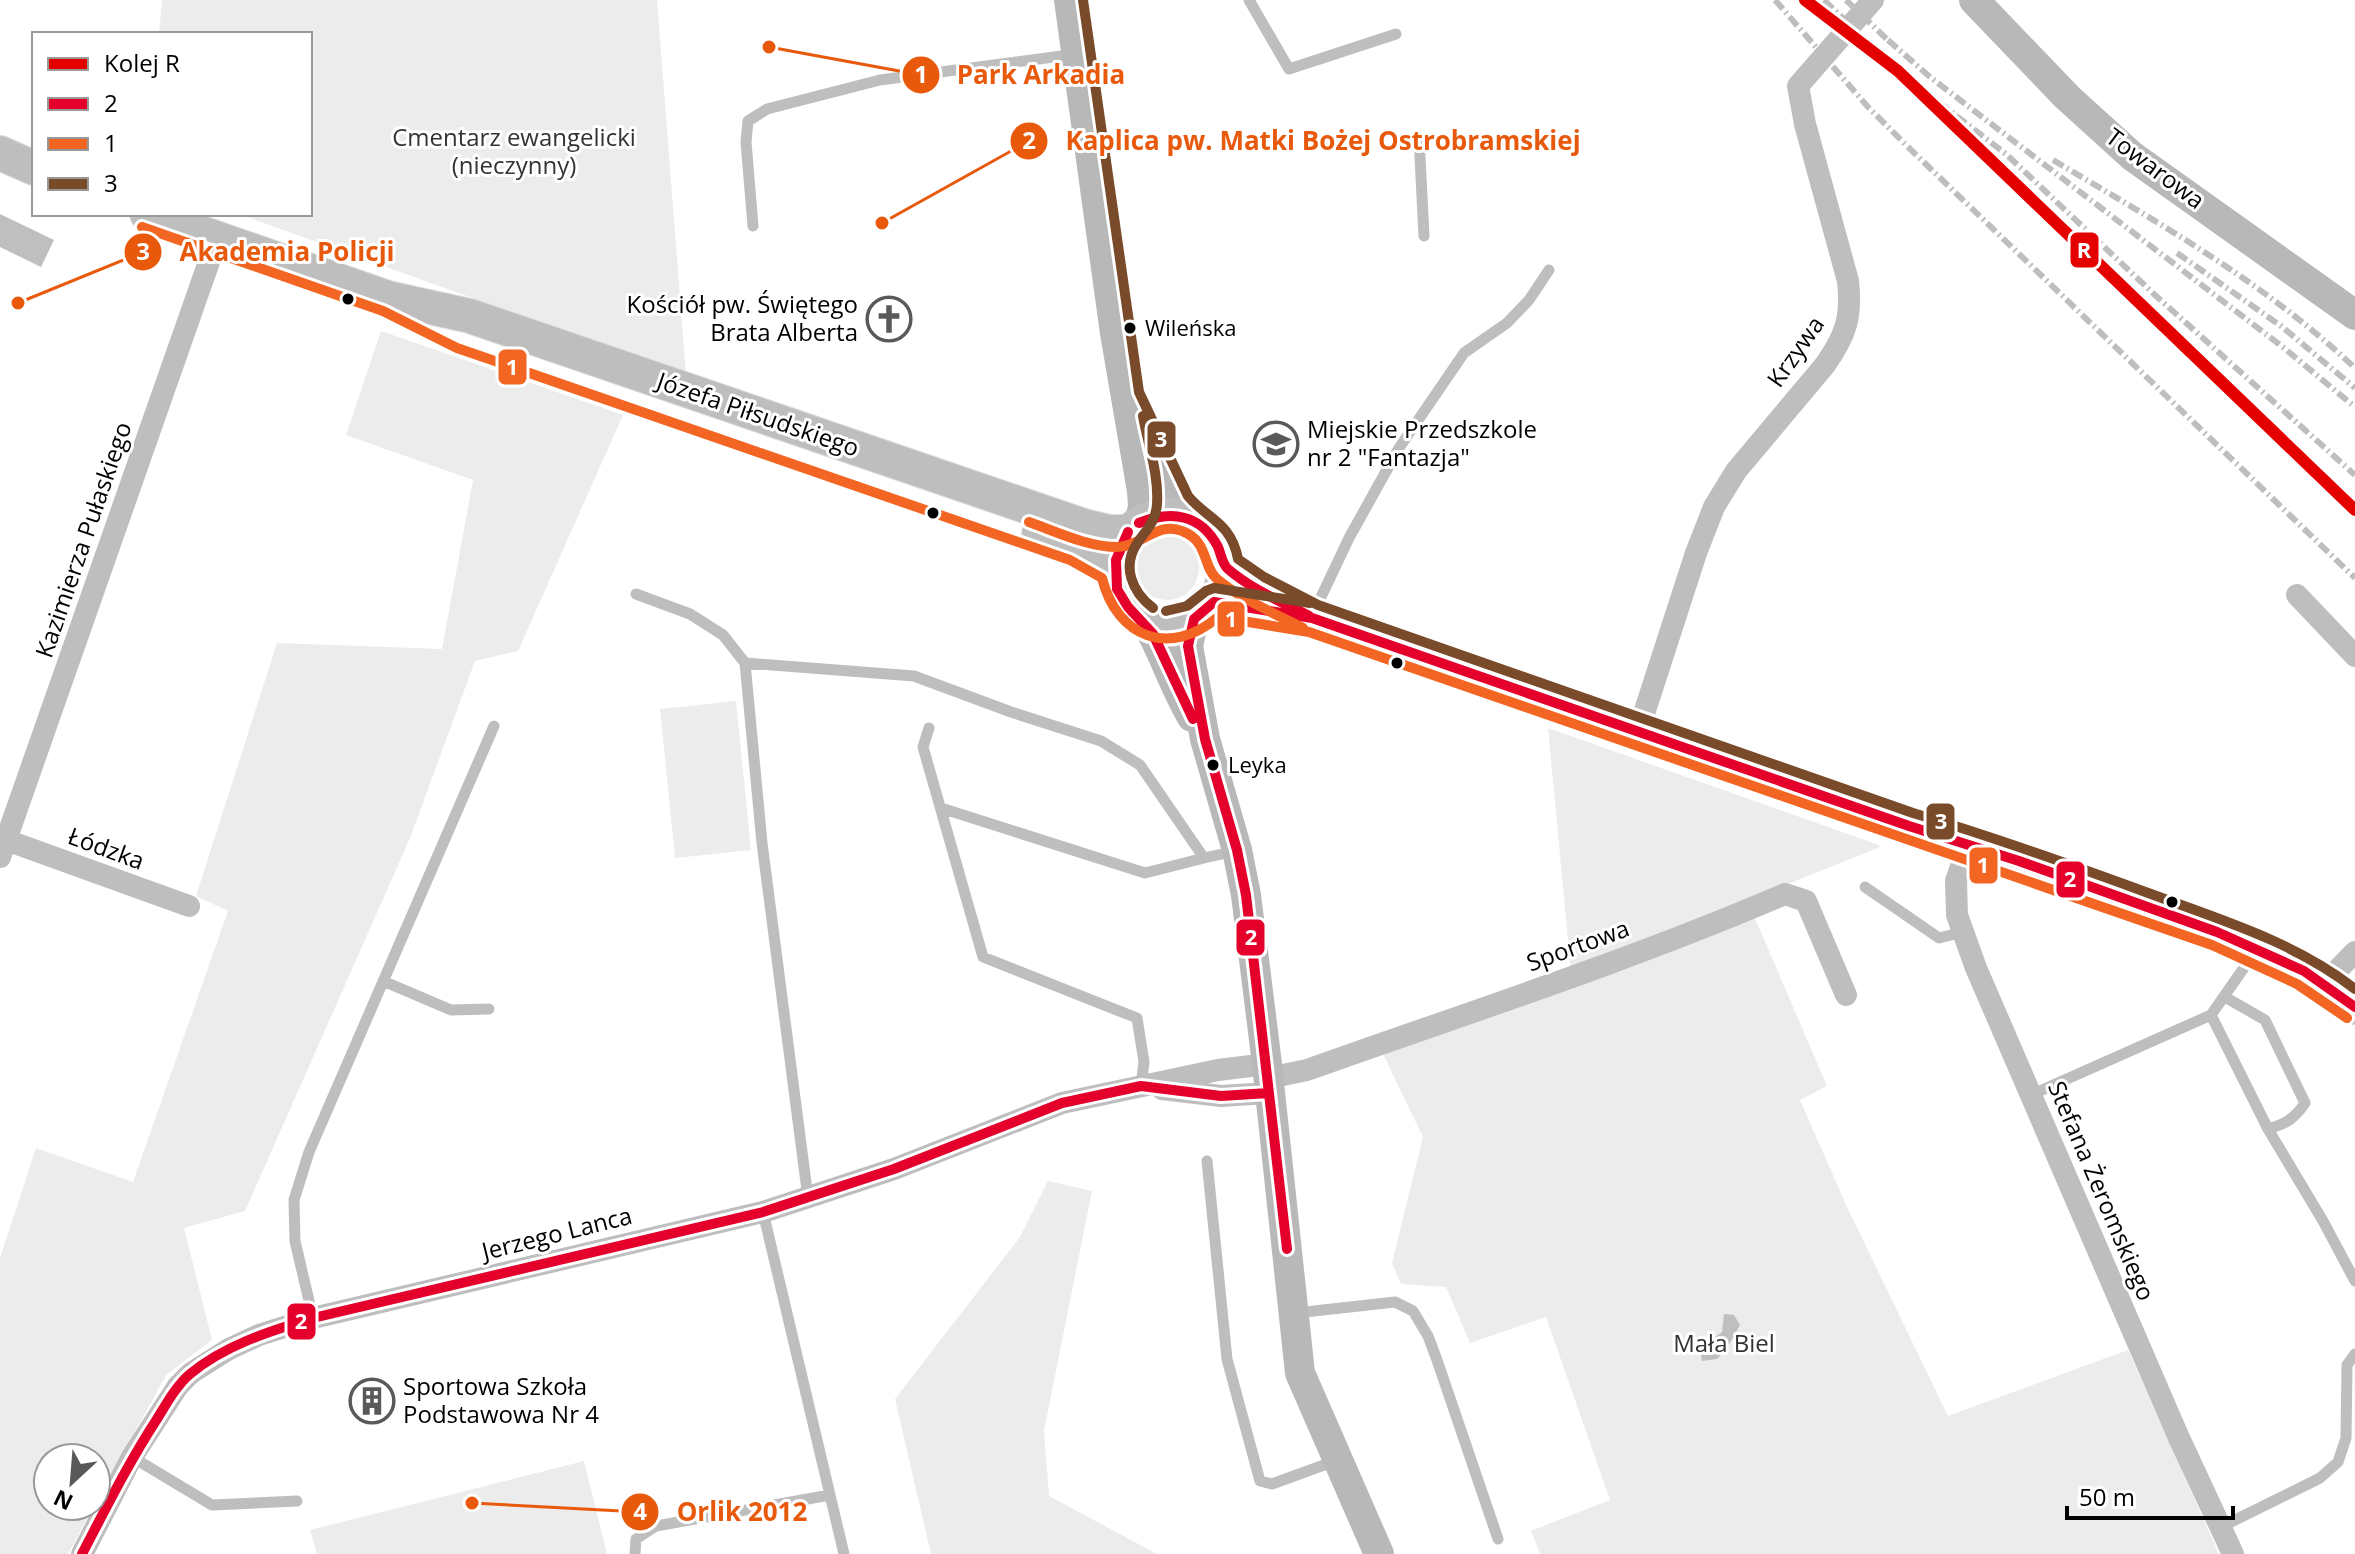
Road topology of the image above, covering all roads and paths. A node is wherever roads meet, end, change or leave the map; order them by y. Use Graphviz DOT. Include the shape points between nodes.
graph roads {
  1 [pos="1069,0"];
  2 [pos="1249,0"];
  3 [pos="1873,0"];
  4 [pos="1974,0"];
  5 [pos="1396,34"];
  6 [pos="1077,54"];
  7 [pos="1419,137"];
  8 [pos="0,153"];
  9 [pos="32,167"];
  10 [pos="153,216"];
  11 [pos="753,226"];
  12 [pos="1424,236"];
  13 [pos="217,239"];
  14 [pos="1549,270"];
  15 [pos="388,298"];
  16 [pos="2355,315"];
  17 [pos="1125,396"];
  18 [pos="1188,518"];
  19 [pos="1133,528"];
  20 [pos="1225,567"];
  21 [pos="1114,569"];
  22 [pos="636,594"];
  23 [pos="2297,595"];
  24 [pos="1204,611"];
  25 [pos="1312,618"];
  26 [pos="1144,619"];
  27 [pos="2355,656"];
  28 [pos="745,663"];
  29 [pos="494,726"];
  30 [pos="929,728"];
  31 [pos="1638,732"];
  32 [pos="1205,739"];
  33 [pos="941,808"];
  34 [pos="1969,843"];
  35 [pos="3,849"];
  36 [pos="1237,850"];
  37 [pos="1204,858"];
  38 [pos="1865,887"];
  39 [pos="189,906"];
  40 [pos="1963,932"];
  41 [pos="2258,949"];
  42 [pos="2355,952"];
  43 [pos="383,981"];
  44 [pos="2324,984"];
  45 [pos="1846,995"];
  46 [pos="2225,997"];
  47 [pos="2355,1007"];
  48 [pos="489,1009"];
  49 [pos="2211,1015"];
  50 [pos="1268,1079"];
  51 [pos="1141,1086"];
  52 [pos="2031,1095"];
  53 [pos="2268,1129"];
  54 [pos="1207,1161"];
  55 [pos="808,1198"];
  56 [pos="763,1212"];
  57 [pos="2355,1281"];
  58 [pos="1294,1313"];
  59 [pos="313,1318"];
  60 [pos="2355,1354"];
  61 [pos="132,1457"];
  62 [pos="1337,1460"];
  63 [pos="830,1495"];
  64 [pos="297,1501"];
  65 [pos="2221,1527"];
  66 [pos="1498,1539"];
  67 [pos="82,1554"];
  68 [pos="635,1554"];
  69 [pos="844,1554"];
  70 [pos="1379,1554"];
  71 [pos="2233,1554"];
  1 -- 6 [label="street"];
  2 -- 5 [label="lane" via="1289,69"];
  3 -- 31 [label="street, Krzywa" via="1798,86 1848,281 1847,327 1825,365 1736,471 1714,507"];
  4 -- 16 [label="street, Towarowa" via="2132,156"];
  6 -- 11 [label="lane" via="880,80 767,109 748,121"];
  6 -- 17 [label="street"];
  7 -- 12 [label="lane"];
  8 -- 9 [label="main road"];
  10 -- 13 [label="main road, Józefa Piłsudskiego"];
  13 -- 15 [label="main road, Józefa Piłsudskiego"];
  13 -- 35 [label="street, Kazimierza Pułaskiego"];
  14 -- 25 [label="lane" via="1507,323 1464,353 1399,448"];
  15 -- 19 [label="main road, Józefa Piłsudskiego" via="470,316 1070,521 1109,532"];
  15 -- 21 [label="main road, Józefa Piłsudskiego" via="462,335 1076,547"];
  17 -- 18 [label="street"];
  17 -- 19 [label="street" via="1143,507"];
  18 -- 19 [label="main road" via="1163,515"];
  18 -- 20 [label="main road" via="1213,535"];
  19 -- 21 [label="main road" via="1116,555"];
  20 -- 24 [label="main road" via="1220,592"];
  20 -- 25 [label="main road"];
  21 -- 26 [label="main road" via="1124,602"];
  22 -- 28 [label="lane" via="690,614 723,635"];
  23 -- 27 [label="street"];
  24 -- 25 [label="main road"];
  24 -- 26 [label="main road" via="1169,625"];
  24 -- 32 [label="street" via="1188,646"];
  25 -- 31 [label="main road"];
  26 -- 32 [label="street"];
  28 -- 37 [label="lane" via="914,676 1101,741 1140,765"];
  28 -- 55 [label="lane" via="762,843"];
  29 -- 43 [label="lane"];
  30 -- 33 [label="lane" via="923,747"];
  31 -- 34 [label="main road"];
  32 -- 36 [label="street"];
  33 -- 37 [label="lane" via="1145,873"];
  33 -- 51 [label="lane" via="983,957 1137,1018 1144,1062"];
  34 -- 40 [label="street, Stefana Żeromskiego" via="1956,881"];
  34 -- 41 [label="main road"];
  35 -- 39 [label="street, Łódzka"];
  36 -- 37 [label="lane"];
  36 -- 50 [label="street"];
  38 -- 40 [label="lane" via="1939,938"];
  40 -- 52 [label="street, Stefana Żeromskiego"];
  41 -- 44 [label="main road"];
  41 -- 46 [label="lane"];
  42 -- 44 [label="street"];
  43 -- 48 [label="lane" via="451,1010"];
  43 -- 59 [label="lane" via="309,1152 294,1200 295,1241"];
  44 -- 47 [label="main road"];
  45 -- 50 [label="street, Sportowa" via="1806,901 1785,894 1590,970"];
  46 -- 49 [label="lane"];
  46 -- 53 [label="lane" via="2265,1020 2305,1103 2296,1117"];
  49 -- 52 [label="lane"];
  49 -- 53 [label="lane"];
  50 -- 51 [label="street, Jerzego Lanca" via="1218,1070"];
  50 -- 58 [label="street"];
  51 -- 55 [label="street, Jerzego Lanca" via="1062,1103"];
  52 -- 65 [label="street, Stefana Żeromskiego"];
  53 -- 57 [label="lane"];
  54 -- 62 [label="lane" via="1227,1359 1260,1481 1272,1484"];
  55 -- 56 [label="street, Jerzego Lanca"];
  56 -- 59 [label="street, Jerzego Lanca"];
  56 -- 63 [label="lane"];
  58 -- 62 [label="street" via="1300,1373"];
  58 -- 66 [label="lane" via="1395,1302 1413,1311 1437,1360"];
  59 -- 61 [label="street, Jerzego Lanca" via="251,1338 191,1373 165,1403"];
  60 -- 65 [label="lane" via="2347,1365 2346,1438 2338,1462 2320,1478"];
  61 -- 64 [label="lane" via="212,1505"];
  61 -- 67 [label="street, Jerzego Lanca"];
  62 -- 70 [label="street"];
  63 -- 68 [label="lane" via="656,1526 636,1539"];
  63 -- 69 [label="lane"];
  65 -- 71 [label="street, Stefana Żeromskiego"];
}
